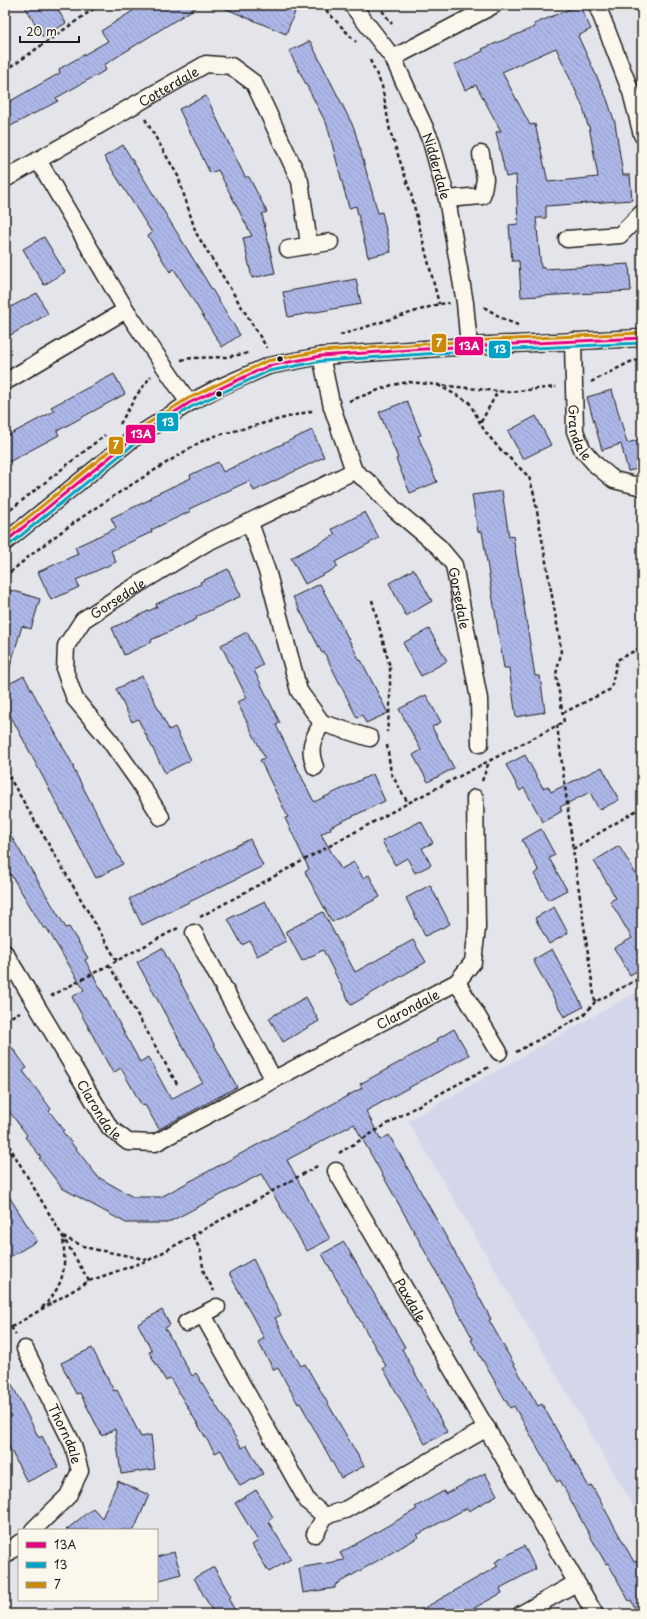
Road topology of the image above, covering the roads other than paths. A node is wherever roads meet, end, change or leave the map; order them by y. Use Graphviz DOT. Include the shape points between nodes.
graph roads {
  1 [pos="352,5"];
  2 [pos="494,5"];
  3 [pos="597,5"];
  4 [pos="393,58"];
  5 [pos="642,135"];
  6 [pos="481,154"];
  7 [pos="38,160"];
  8 [pos="5,179"];
  9 [pos="447,200"];
  10 [pos="642,213"];
  11 [pos="567,239"];
  12 [pos="330,242"];
  13 [pos="309,244"];
  14 [pos="288,249"];
  15 [pos="126,310"];
  16 [pos="642,338"];
  17 [pos="572,341"];
  18 [pos="469,346"];
  19 [pos="321,356"];
  20 [pos="5,382"];
  21 [pos="189,403"];
  22 [pos="354,471"];
  23 [pos="642,487"];
  24 [pos="250,522"];
  25 [pos="5,542"];
  26 [pos="322,723"];
  27 [pos="370,738"];
  28 [pos="480,744"];
  29 [pos="315,767"];
  30 [pos="475,798"];
  31 [pos="161,817"];
  32 [pos="190,926"];
  33 [pos="5,954"];
  34 [pos="457,982"];
  35 [pos="501,1057"];
  36 [pos="274,1080"];
  37 [pos="336,1171"];
  38 [pos="217,1307"];
  39 [pos="203,1314"];
  40 [pos="186,1323"];
  41 [pos="25,1349"];
  42 [pos="487,1428"];
  43 [pos="326,1516"];
  44 [pos="34,1529"];
  45 [pos="316,1534"];
  46 [pos="18,1544"];
  47 [pos="5,1556"];
  48 [pos="576,1583"];
  49 [pos="521,1614"];
  50 [pos="595,1614"];
  1 -- 4 [label="street, Nidderdale"];
  2 -- 4 [label="street"];
  3 -- 5 [label="street" via="631,92"];
  4 -- 9 [label="street, Nidderdale" via="431,141"];
  6 -- 9 [label="street" via="485,179 482,196"];
  7 -- 8 [label="street, Cotterdale"];
  7 -- 13 [label="street, Cotterdale" via="206,64 231,66 254,83 300,181"];
  7 -- 15 [label="street"];
  9 -- 18 [label="street, Nidderdale" via="465,302"];
  10 -- 11 [label="street" via="620,235"];
  12 -- 13 [label="street"];
  13 -- 14 [label="street"];
  15 -- 20 [label="street"];
  15 -- 21 [label="street"];
  16 -- 17 [label="street"];
  17 -- 18 [label="street"];
  17 -- 23 [label="street, Grandale" via="575,431 582,449 614,480"];
  18 -- 19 [label="street"];
  19 -- 21 [label="street" via="268,366"];
  19 -- 22 [label="street" via="332,406"];
  21 -- 25 [label="street" via="131,440"];
  22 -- 24 [label="street, Gorsedale" via="288,501"];
  22 -- 28 [label="street, Gorsedale" via="372,484 394,509 439,547 454,565 479,699"];
  24 -- 26 [label="street" via="268,574 299,691"];
  24 -- 31 [label="street, Gorsedale" via="206,543 83,620 66,646 65,671 75,698 110,740"];
  26 -- 27 [label="street"];
  26 -- 29 [label="street" via="314,736 310,755"];
  30 -- 34 [label="street, Clarondale" via="477,928 473,962"];
  32 -- 36 [label="street"];
  33 -- 36 [label="street, Clarondale" via="110,1128 128,1142 155,1144"];
  34 -- 35 [label="street"];
  34 -- 36 [label="street, Clarondale"];
  37 -- 42 [label="street, Paxdale"];
  38 -- 39 [label="street"];
  39 -- 40 [label="street"];
  39 -- 43 [label="street" via="308,1502"];
  41 -- 44 [label="street, Thorndale" via="74,1445 80,1471 68,1496"];
  42 -- 43 [label="street" via="345,1510"];
  42 -- 48 [label="street, Paxdale"];
  43 -- 45 [label="street"];
  46 -- 47 [label="street"];
  48 -- 49 [label="street"];
  48 -- 50 [label="street, Paxdale"];
}
